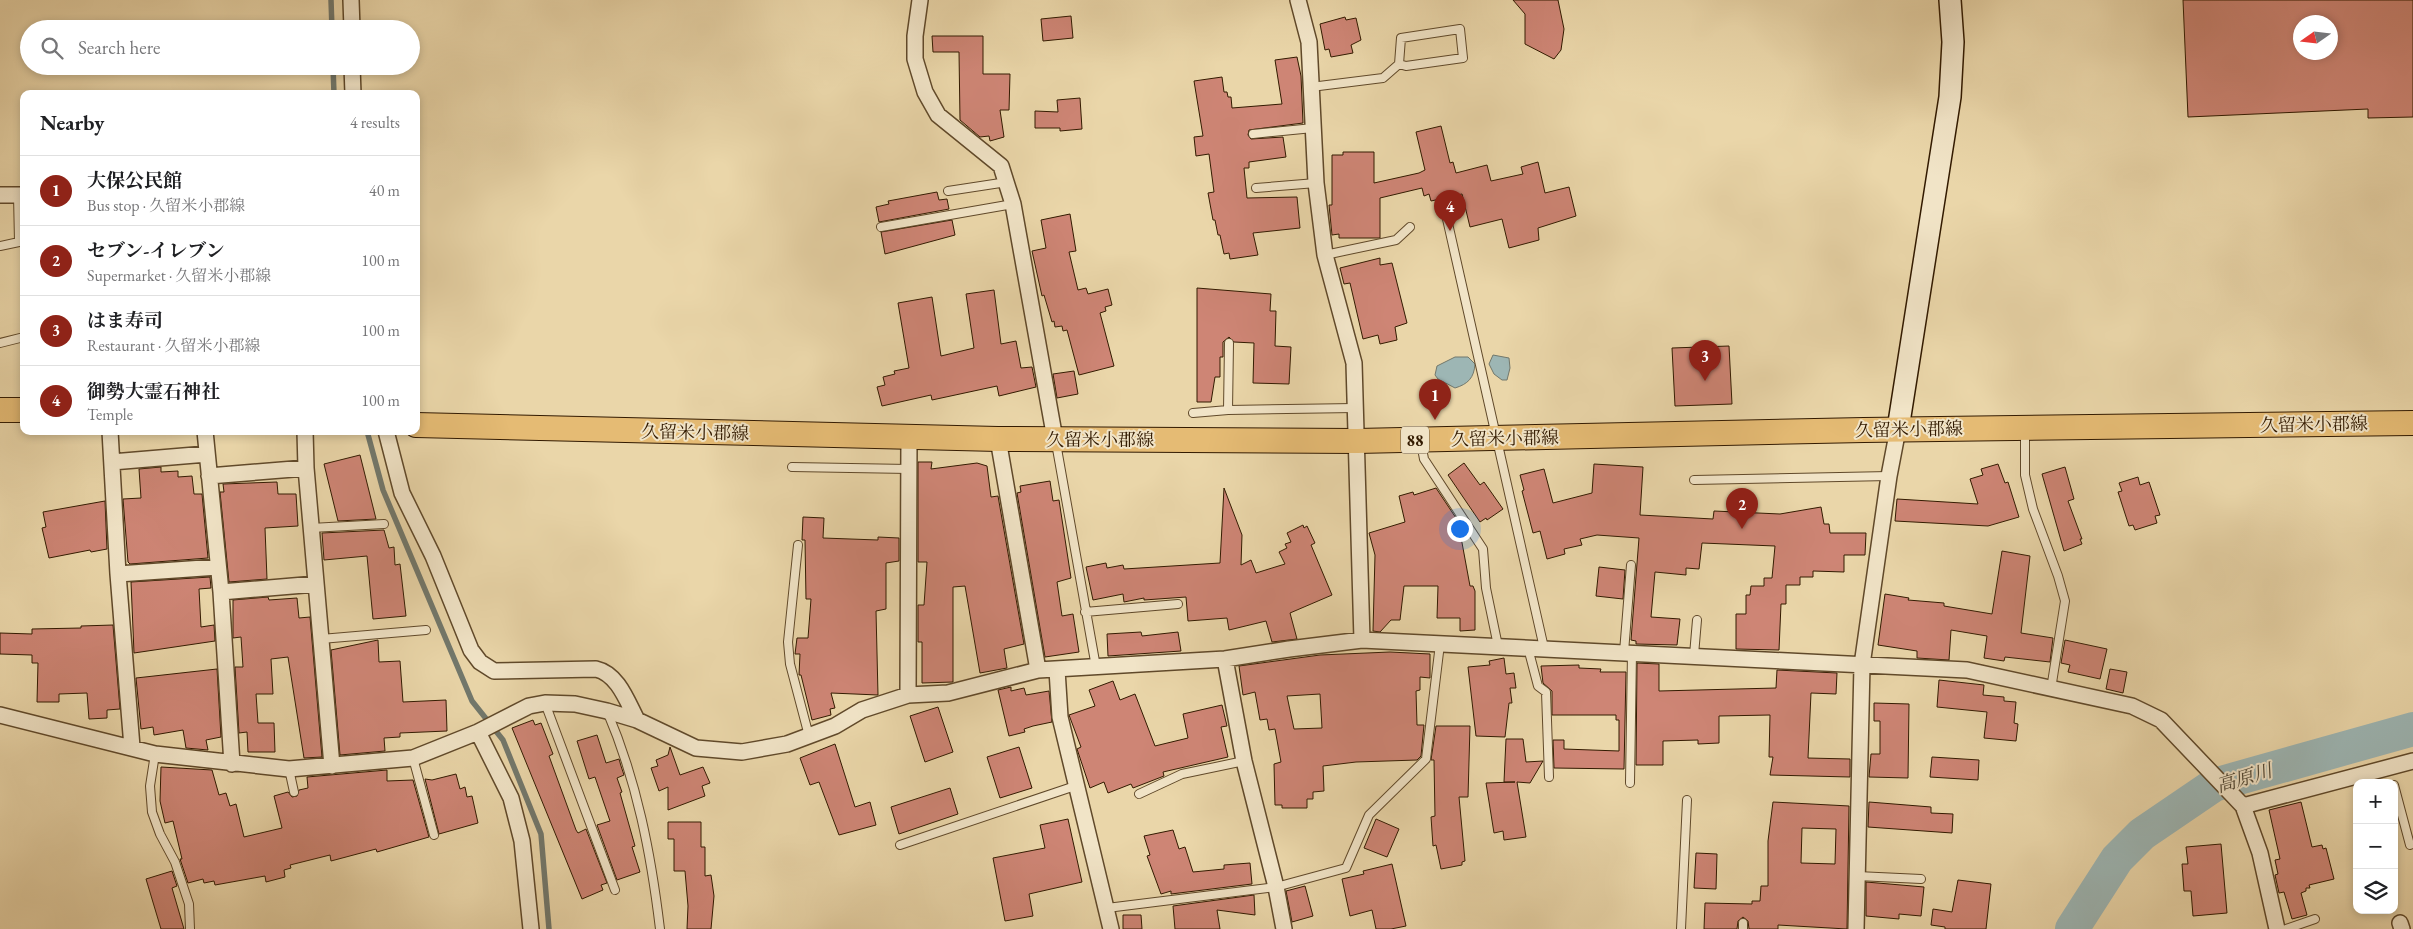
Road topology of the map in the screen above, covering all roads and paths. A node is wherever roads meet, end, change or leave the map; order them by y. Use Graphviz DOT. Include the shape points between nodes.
graph roads {
  1 [pos="352,0"];
  2 [pos="920,0"];
  3 [pos="1298,0"];
  4 [pos="1950,0"];
  5 [pos="352,20"];
  6 [pos="1398,64"];
  7 [pos="352,75"];
  8 [pos="1311,87"];
  9 [pos="353,90"];
  10 [pos="1313,128"];
  11 [pos="1253,134"];
  12 [pos="1007,182"];
  13 [pos="1316,183"];
  14 [pos="1256,188"];
  15 [pos="948,191"];
  16 [pos="0,195"];
  17 [pos="20,195"];
  18 [pos="1014,204"];
  19 [pos="20,218"];
  20 [pos="1447,219"];
  21 [pos="881,227"];
  22 [pos="1410,227"];
  23 [pos="0,246"];
  24 [pos="1325,256"];
  25 [pos="20,338"];
  26 [pos="0,343"];
  27 [pos="1228,343"];
  28 [pos="1355,408"];
  29 [pos="0,410"];
  30 [pos="20,410"];
  31 [pos="1228,410"];
  32 [pos="1193,413"];
  33 [pos="2413,423"];
  34 [pos="420,425"];
  35 [pos="2025,428"];
  36 [pos="1898,429"];
  37 [pos="110,435"];
  38 [pos="205,435"];
  39 [pos="305,435"];
  40 [pos="387,435"];
  41 [pos="909,437"];
  42 [pos="1496,438"];
  43 [pos="998,439"];
  44 [pos="1055,439"];
  45 [pos="1421,440"];
  46 [pos="1357,441"];
  47 [pos="207,454"];
  48 [pos="112,462"];
  49 [pos="792,467"];
  50 [pos="306,468"];
  51 [pos="909,469"];
  52 [pos="209,476"];
  53 [pos="1889,476"];
  54 [pos="1694,480"];
  55 [pos="384,524"];
  56 [pos="311,528"];
  57 [pos="798,545"];
  58 [pos="1631,565"];
  59 [pos="218,567"];
  60 [pos="118,574"];
  61 [pos="316,584"];
  62 [pos="220,592"];
  63 [pos="1178,604"];
  64 [pos="1085,612"];
  65 [pos="1697,620"];
  66 [pos="426,630"];
  67 [pos="321,639"];
  68 [pos="1362,640"];
  69 [pos="1440,644"];
  70 [pos="1498,646"];
  71 [pos="1528,648"];
  72 [pos="1544,648"];
  73 [pos="1628,652"];
  74 [pos="1694,655"];
  75 [pos="1225,659"];
  76 [pos="1862,665"];
  77 [pos="1096,667"];
  78 [pos="1038,670"];
  79 [pos="1057,670"];
  80 [pos="2051,689"];
  81 [pos="908,695"];
  82 [pos="545,703"];
  83 [pos="607,711"];
  84 [pos="0,715"];
  85 [pos="637,720"];
  86 [pos="487,728"];
  87 [pos="809,736"];
  88 [pos="132,747"];
  89 [pos="155,754"];
  90 [pos="412,758"];
  91 [pos="1244,761"];
  92 [pos="2412,762"];
  93 [pos="232,764"];
  94 [pos="332,766"];
  95 [pos="2390,767"];
  96 [pos="289,769"];
  97 [pos="1549,776"];
  98 [pos="2393,779"];
  99 [pos="1630,783"];
  100 [pos="1078,785"];
  101 [pos="294,792"];
  102 [pos="1139,794"];
  103 [pos="2398,799"];
  104 [pos="1687,800"];
  105 [pos="2240,802"];
  106 [pos="434,835"];
  107 [pos="900,845"];
  108 [pos="2410,845"];
  109 [pos="1857,876"];
  110 [pos="1921,879"];
  111 [pos="1276,887"];
  112 [pos="614,890"];
  113 [pos="1107,908"];
  114 [pos="2315,920"];
  115 [pos="190,929"];
  116 [pos="531,929"];
  117 [pos="660,929"];
  118 [pos="1111,929"];
  119 [pos="1284,929"];
  120 [pos="1682,929"];
  121 [pos="1856,929"];
  122 [pos="2277,929"];
  123 [pos="2286,929"];
  1 -- 5 [label="street"];
  2 -- 12 [label="street" via="915,59 925,92 938,115 1001,166"];
  3 -- 8 [label="street" via="1309,42"];
  4 -- 36 [label="street" via="1953,42 1950,97"];
  6 -- 6 [label="lane" via="1401,38 1460,29 1463,58 1406,66"];
  6 -- 8 [label="lane" via="1383,78"];
  7 -- 9 [label="street"];
  8 -- 10 [label="street"];
  10 -- 11 [label="lane"];
  10 -- 13 [label="street"];
  12 -- 15 [label="lane"];
  12 -- 18 [label="street"];
  13 -- 14 [label="lane"];
  13 -- 24 [label="street"];
  16 -- 17 [label="street"];
  18 -- 21 [label="lane"];
  18 -- 44 [label="street"];
  19 -- 23 [label="lane" via="19,242"];
  20 -- 42 [label="lane"];
  22 -- 24 [label="lane" via="1396,240"];
  24 -- 28 [label="street" via="1354,363"];
  25 -- 26 [label="lane"];
  27 -- 31 [label="lane"];
  28 -- 31 [label="lane"];
  28 -- 46 [label="street"];
  29 -- 30 [label="main road"];
  31 -- 32 [label="lane"];
  33 -- 35 [label="main road, 久留米小郡線 / 88"];
  34 -- 41 [label="main road, 久留米小郡線 / 88"];
  35 -- 36 [label="main road, 久留米小郡線 / 88"];
  35 -- 80 [label="lane" via="2024,475 2065,601"];
  36 -- 42 [label="main road, 久留米小郡線 / 88"];
  36 -- 53 [label="street"];
  37 -- 48 [label="street"];
  38 -- 47 [label="street"];
  39 -- 50 [label="street"];
  40 -- 85 [label="street" via="402,493 471,650 480,662 494,671 606,671 616,682"];
  41 -- 43 [label="main road, 久留米小郡線 / 88"];
  41 -- 51 [label="street"];
  42 -- 45 [label="main road, 久留米小郡線 / 88"];
  42 -- 72 [label="lane"];
  43 -- 44 [label="main road, 久留米小郡線 / 88"];
  43 -- 78 [label="street"];
  44 -- 46 [label="main road, 久留米小郡線 / 88"];
  44 -- 64 [label="lane"];
  45 -- 46 [label="main road, 久留米小郡線 / 88"];
  45 -- 70 [label="lane" via="1424,459 1483,549 1486,588"];
  46 -- 68 [label="street"];
  47 -- 48 [label="street"];
  47 -- 52 [label="street"];
  48 -- 60 [label="street"];
  49 -- 51 [label="lane"];
  50 -- 52 [label="street"];
  50 -- 56 [label="street"];
  51 -- 81 [label="street"];
  52 -- 59 [label="street"];
  53 -- 54 [label="lane"];
  53 -- 76 [label="street"];
  55 -- 56 [label="lane"];
  56 -- 61 [label="street"];
  57 -- 87 [label="lane" via="788,642 790,664"];
  58 -- 73 [label="lane"];
  59 -- 60 [label="street"];
  59 -- 62 [label="street"];
  60 -- 88 [label="street"];
  61 -- 62 [label="street"];
  61 -- 67 [label="street"];
  62 -- 93 [label="street"];
  63 -- 64 [label="lane"];
  64 -- 77 [label="lane"];
  65 -- 74 [label="lane"];
  66 -- 67 [label="lane"];
  67 -- 94 [label="street"];
  68 -- 69 [label="street"];
  68 -- 75 [label="street"];
  69 -- 70 [label="street"];
  69 -- 111 [label="lane" via="1426,759 1369,816 1346,868"];
  70 -- 71 [label="street"];
  71 -- 72 [label="street"];
  71 -- 97 [label="lane" via="1538,686 1546,692"];
  72 -- 73 [label="street"];
  73 -- 74 [label="street"];
  73 -- 99 [label="lane"];
  74 -- 76 [label="street"];
  75 -- 77 [label="street"];
  75 -- 91 [label="street"];
  76 -- 80 [label="street" via="1967,670"];
  76 -- 109 [label="street"];
  77 -- 79 [label="street"];
  78 -- 79 [label="street"];
  78 -- 81 [label="street" via="948,693"];
  79 -- 100 [label="street" via="1060,717"];
  80 -- 105 [label="street" via="2132,706 2161,720"];
  81 -- 87 [label="street" via="862,710"];
  82 -- 83 [label="street" via="575,704"];
  82 -- 86 [label="street" via="529,706"];
  82 -- 112 [label="lane"];
  83 -- 85 [label="street"];
  83 -- 117 [label="lane" via="638,799"];
  84 -- 88 [label="street"];
  85 -- 87 [label="street" via="696,748 742,752 787,744"];
  86 -- 90 [label="street"];
  86 -- 116 [label="street" via="522,841"];
  88 -- 89 [label="street"];
  89 -- 93 [label="street"];
  89 -- 115 [label="lane" via="150,786 152,812 181,879 189,904"];
  90 -- 94 [label="street"];
  90 -- 106 [label="lane"];
  91 -- 102 [label="lane" via="1182,774"];
  91 -- 111 [label="street"];
  92 -- 95 [label="street"];
  93 -- 96 [label="street"];
  94 -- 96 [label="street"];
  95 -- 98 [label="lane"];
  95 -- 105 [label="street"];
  96 -- 101 [label="lane"];
  100 -- 107 [label="lane"];
  100 -- 113 [label="street"];
  103 -- 108 [label="lane"];
  104 -- 120 [label="lane"];
  105 -- 122 [label="street" via="2260,853"];
  109 -- 110 [label="lane"];
  109 -- 121 [label="street"];
  111 -- 113 [label="lane"];
  111 -- 119 [label="street"];
  113 -- 118 [label="street"];
  114 -- 123 [label="lane"];
}
